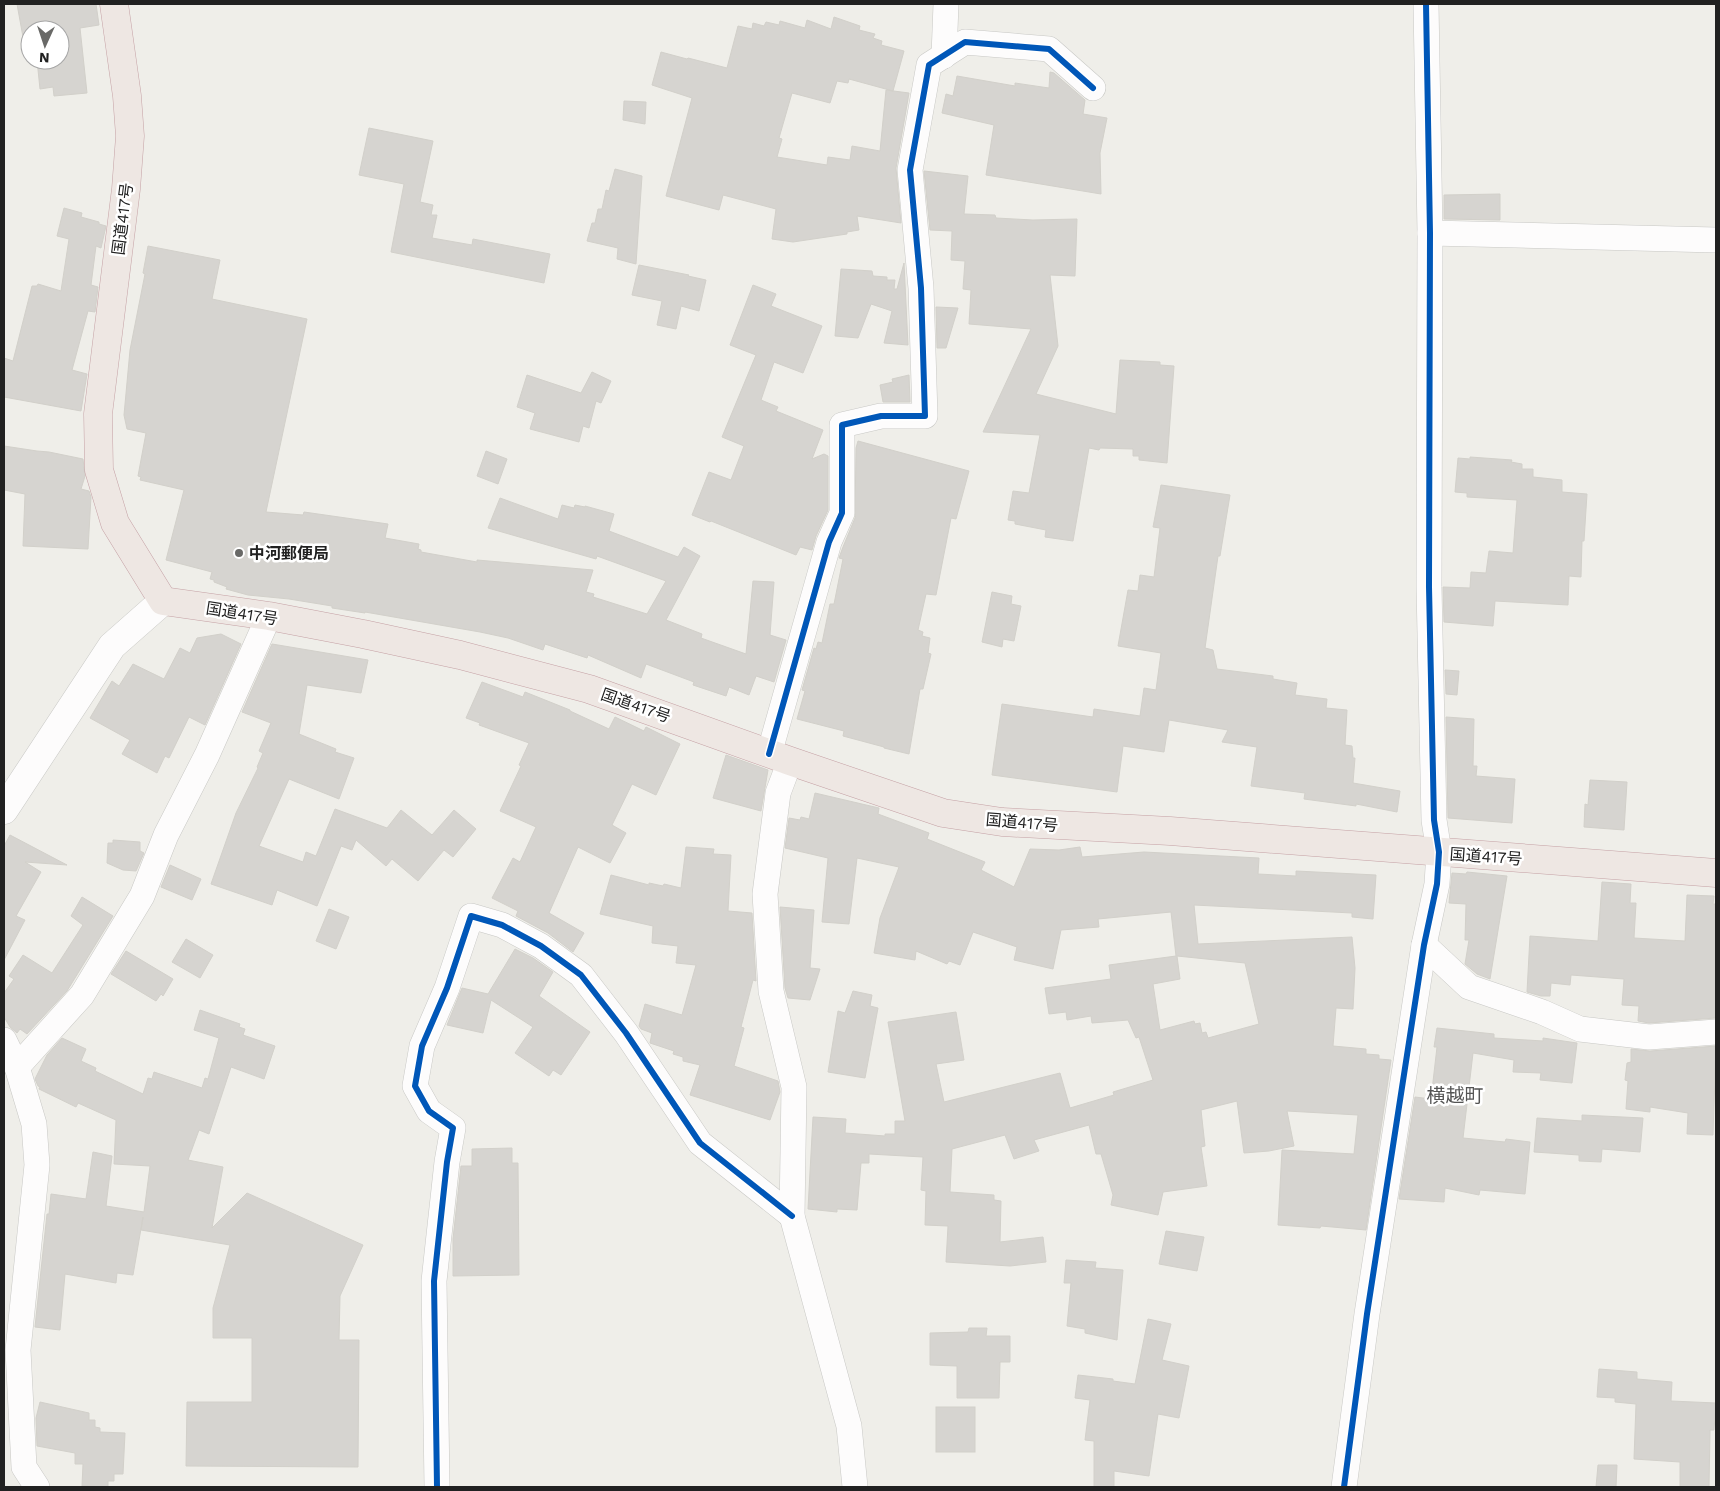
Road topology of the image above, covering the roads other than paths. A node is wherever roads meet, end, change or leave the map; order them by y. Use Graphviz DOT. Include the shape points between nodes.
graph roads {
  1 [pos="114,4"];
  2 [pos="946,4"];
  3 [pos="1426,4"];
  4 [pos="944,56"];
  5 [pos="1093,88"];
  6 [pos="1430,233"];
  7 [pos="1716,240"];
  8 [pos="163,601"];
  9 [pos="269,616"];
  10 [pos="780,757"];
  11 [pos="4,810"];
  12 [pos="1438,852"];
  13 [pos="1716,873"];
  14 [pos="1424,945"];
  15 [pos="1716,1032"];
  16 [pos="4,1040"];
  17 [pos="17,1067"];
  18 [pos="792,1216"];
  19 [pos="37,1487"];
  20 [pos="437,1487"];
  21 [pos="855,1487"];
  22 [pos="1344,1487"];
  1 -- 8 [label="highway, 国道417号" via="130,136 98,414 99,470 115,523"];
  2 -- 4 [label="street"];
  3 -- 6 [label="street"];
  4 -- 5 [label="street" via="965,42 1049,48"];
  4 -- 10 [label="street" via="930,65 910,170 921,288 925,416 881,416 842,425 842,513 829,542"];
  6 -- 7 [label="street"];
  6 -- 12 [label="street" via="1429,587 1434,820"];
  8 -- 9 [label="highway, 国道417号"];
  8 -- 11 [label="street" via="112,646"];
  9 -- 10 [label="highway, 国道417号" via="460,655 589,689"];
  9 -- 17 [label="street" via="207,755 166,835 142,896 82,995"];
  10 -- 12 [label="highway, 国道417号" via="943,812 1002,822 1170,831"];
  10 -- 18 [label="street" via="765,894 771,991 794,1087"];
  12 -- 13 [label="highway, 国道417号"];
  12 -- 14 [label="street" via="1437,884"];
  14 -- 15 [label="street" via="1469,987 1542,1012 1580,1030 1649,1037"];
  14 -- 22 [label="street" via="1366,1314"];
  16 -- 17 [label="street"];
  17 -- 19 [label="street" via="34,1124 36,1165 18,1350 24,1467"];
  18 -- 20 [label="street" via="700,1143 626,1033 581,975 541,946 502,925 471,916 448,988 422,1046 415,1086 428,1110 453,1128 434,1281"];
  18 -- 21 [label="street" via="849,1426"];
}
